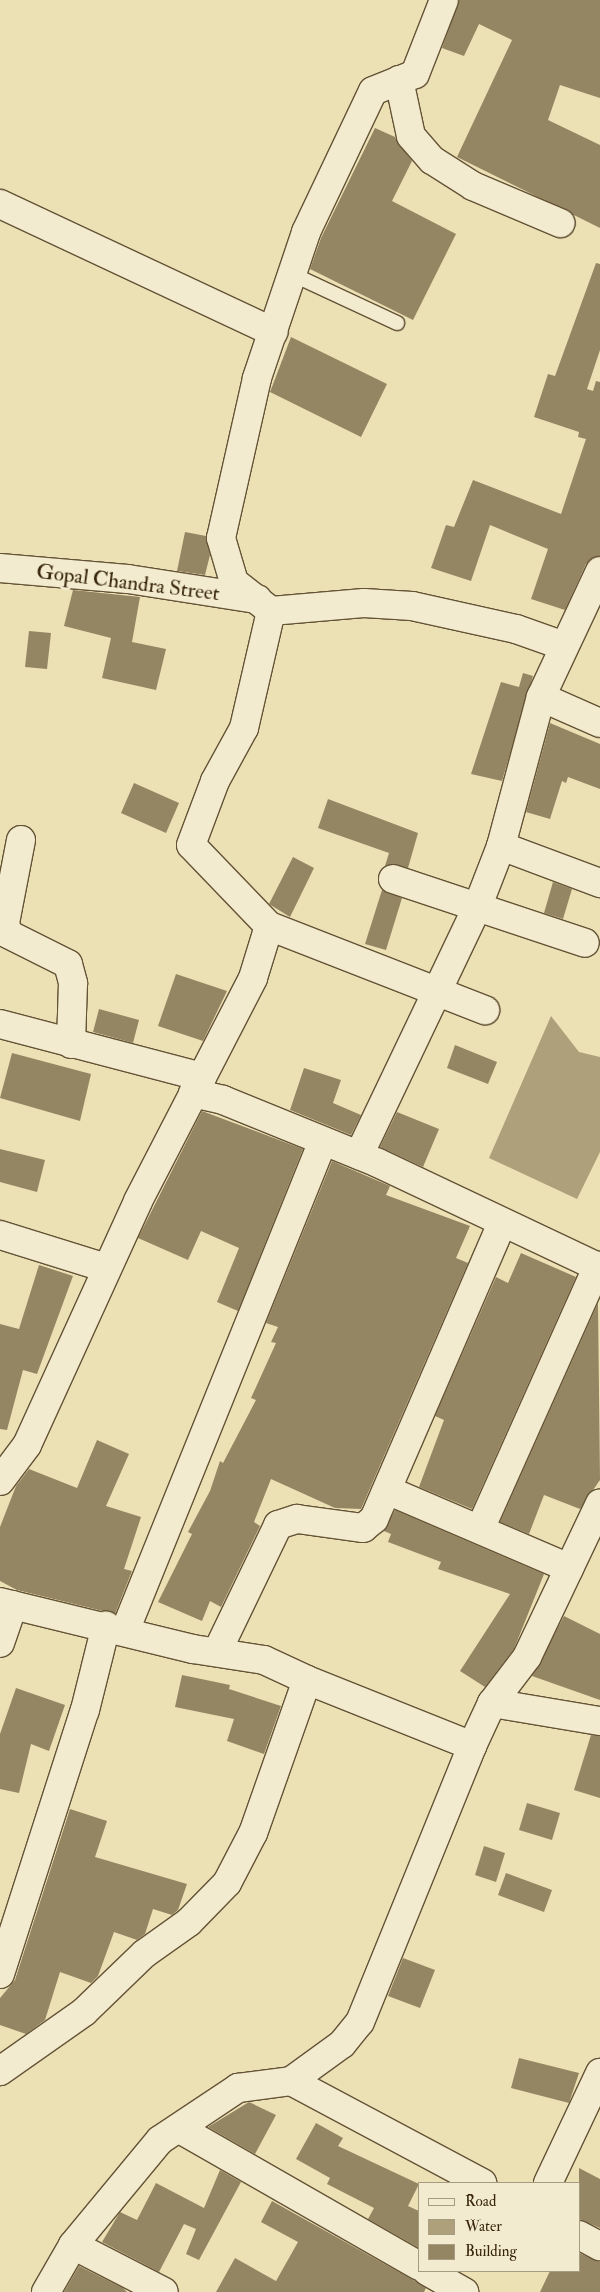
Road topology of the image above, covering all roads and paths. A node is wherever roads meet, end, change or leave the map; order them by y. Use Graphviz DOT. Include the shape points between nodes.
graph roads {
  1 [pos="444,0"];
  2 [pos="399,80"];
  3 [pos="0,204"];
  4 [pos="560,223"];
  5 [pos="292,274"];
  6 [pos="397,323"];
  7 [pos="273,332"];
  8 [pos="0,568"];
  9 [pos="600,574"];
  10 [pos="264,605"];
  11 [pos="564,646"];
  12 [pos="542,697"];
  13 [pos="600,723"];
  14 [pos="21,840"];
  15 [pos="501,846"];
  16 [pos="393,879"];
  17 [pos="600,882"];
  18 [pos="477,908"];
  19 [pos="270,926"];
  20 [pos="585,943"];
  21 [pos="434,991"];
  22 [pos="485,1010"];
  23 [pos="0,1024"];
  24 [pos="71,1044"];
  25 [pos="198,1085"];
  26 [pos="323,1142"];
  27 [pos="359,1155"];
  28 [pos="502,1222"];
  29 [pos="0,1235"];
  30 [pos="599,1267"];
  31 [pos="106,1268"];
  32 [pos="0,1481"];
  33 [pos="389,1491"];
  34 [pos="600,1503"];
  35 [pos="481,1527"];
  36 [pos="570,1568"];
  37 [pos="6,1604"];
  38 [pos="116,1628"];
  39 [pos="0,1644"];
  40 [pos="218,1652"];
  41 [pos="306,1680"];
  42 [pos="492,1704"];
  43 [pos="600,1721"];
  44 [pos="472,1746"];
  45 [pos="0,1974"];
  46 [pos="0,2071"];
  47 [pos="600,2073"];
  48 [pos="291,2081"];
  49 [pos="180,2129"];
  50 [pos="480,2182"];
  51 [pos="548,2182"];
  52 [pos="580,2236"];
  53 [pos="73,2245"];
  54 [pos="600,2246"];
  55 [pos="418,2265"];
  56 [pos="429,2272"];
  57 [pos="46,2292"];
  58 [pos="164,2292"];
  59 [pos="464,2292"];
  1 -- 2 [label="street" via="415,74"];
  2 -- 4 [label="street" via="411,136 432,160 473,186"];
  2 -- 5 [label="street" via="373,91 340,152"];
  3 -- 7 [label="street"];
  5 -- 6 [label="lane"];
  5 -- 7 [label="street"];
  7 -- 10 [label="street" via="258,378 221,538 234,582"];
  8 -- 10 [label="street, Gopal Chandra Street" via="128,579"];
  9 -- 11 [label="street"];
  10 -- 11 [label="street, Gopal Chandra Street" via="364,602 412,606 516,629"];
  10 -- 19 [label="street" via="244,728 215,781 190,845"];
  11 -- 12 [label="street"];
  12 -- 13 [label="street"];
  12 -- 15 [label="street"];
  14 -- 24 [label="street" via="4,923 8,934 68,964 73,983"];
  15 -- 17 [label="street"];
  15 -- 18 [label="street"];
  16 -- 18 [label="street"];
  18 -- 20 [label="street"];
  18 -- 21 [label="street"];
  19 -- 21 [label="street"];
  19 -- 25 [label="street" via="254,978"];
  21 -- 22 [label="street"];
  21 -- 27 [label="street"];
  23 -- 24 [label="street"];
  24 -- 25 [label="street"];
  25 -- 26 [label="street" via="223,1100"];
  25 -- 31 [label="street"];
  26 -- 27 [label="street"];
  26 -- 38 [label="street"];
  27 -- 28 [label="street"];
  28 -- 30 [label="street"];
  28 -- 33 [label="street"];
  29 -- 31 [label="street"];
  30 -- 35 [label="street"];
  31 -- 32 [label="street" via="26,1445"];
  33 -- 35 [label="street"];
  33 -- 40 [label="street" via="374,1519 363,1528 297,1519 278,1526"];
  34 -- 36 [label="street"];
  35 -- 36 [label="street"];
  36 -- 42 [label="street" via="527,1656"];
  37 -- 38 [label="street"];
  37 -- 39 [label="street"];
  38 -- 40 [label="street"];
  38 -- 45 [label="street" via="85,1710"];
  40 -- 41 [label="street" via="264,1660"];
  41 -- 44 [label="street"];
  41 -- 46 [label="street" via="253,1833 227,1883 188,1922 144,1954 84,2012"];
  42 -- 43 [label="street"];
  42 -- 44 [label="street"];
  44 -- 48 [label="street" via="360,2022 342,2044"];
  47 -- 51 [label="street"];
  48 -- 49 [label="street" via="238,2088"];
  48 -- 50 [label="street"];
  49 -- 53 [label="street" via="160,2140"];
  49 -- 55 [label="street"];
  52 -- 54 [label="street"];
  53 -- 57 [label="street"];
  53 -- 58 [label="street"];
  56 -- 59 [label="street"];
}
